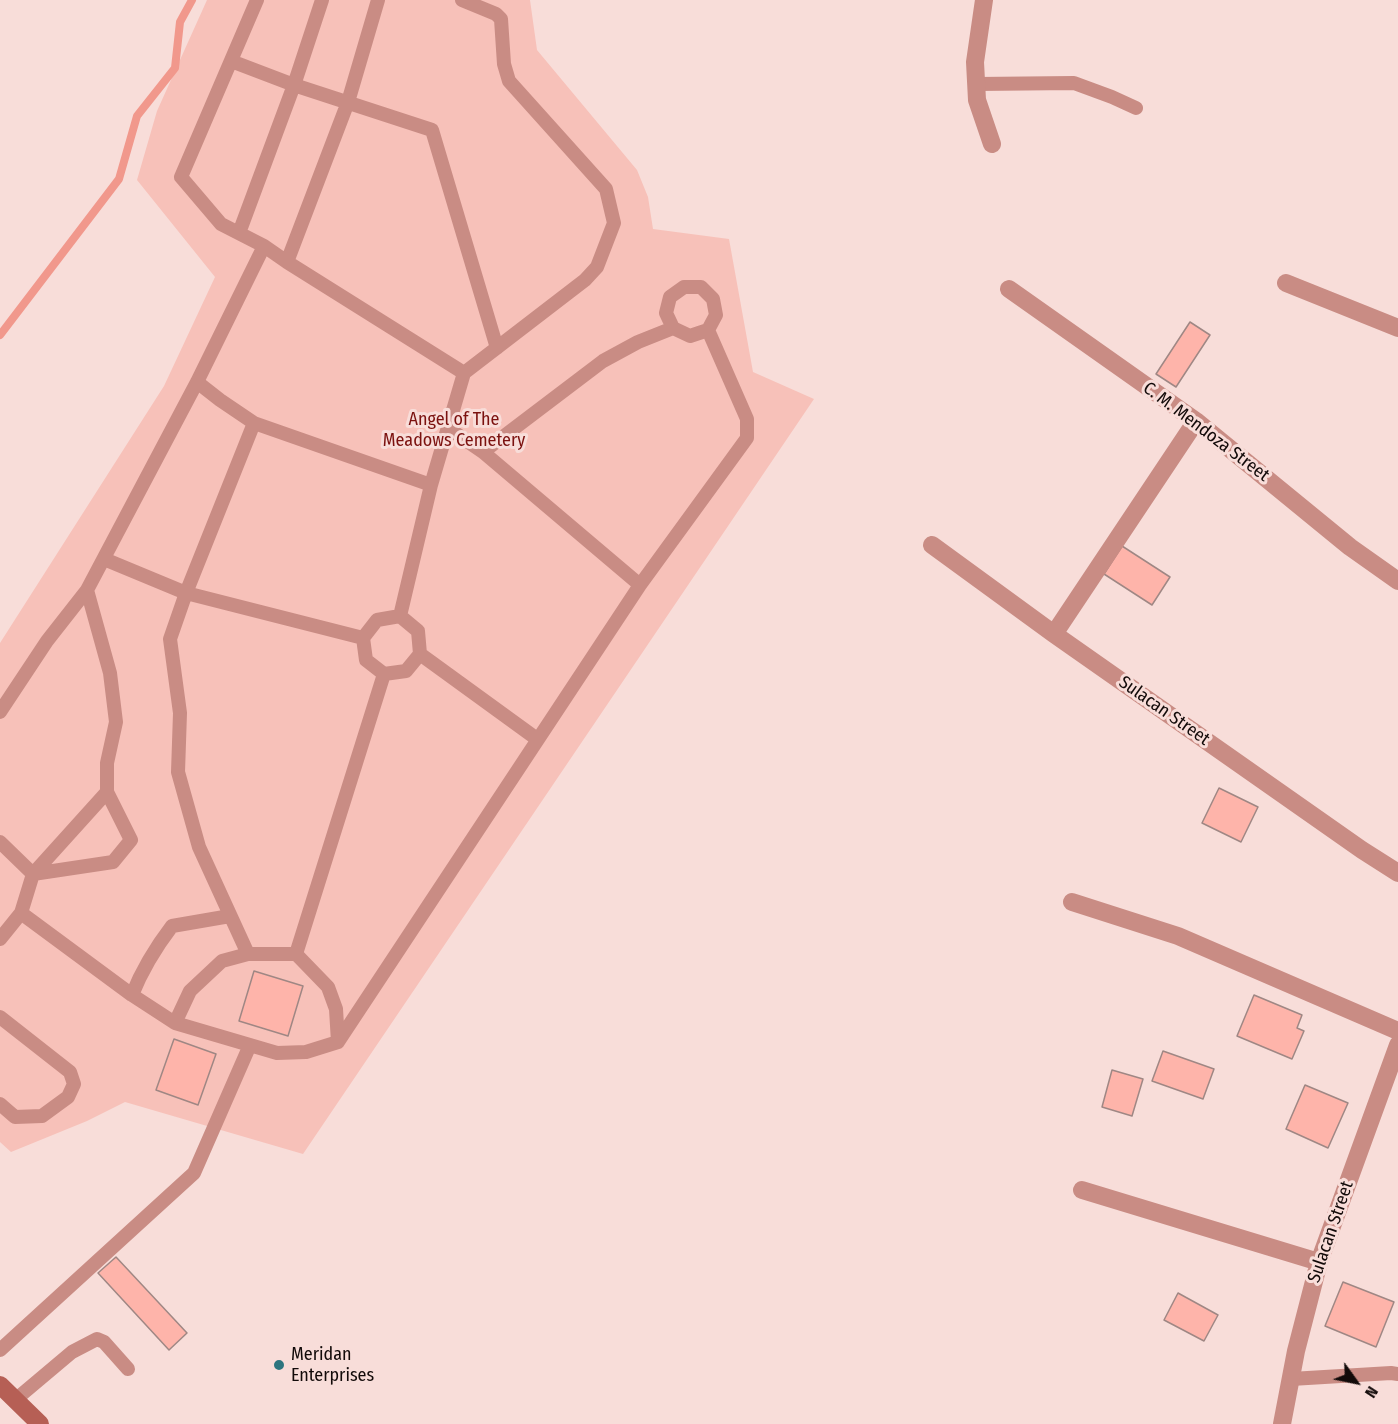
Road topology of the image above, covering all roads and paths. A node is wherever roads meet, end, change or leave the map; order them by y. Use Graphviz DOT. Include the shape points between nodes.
graph roads {
  1 [pos="257,0"];
  2 [pos="322,0"];
  3 [pos="378,0"];
  4 [pos="462,0"];
  5 [pos="984,0"];
  6 [pos="231,61"];
  7 [pos="977,84"];
  8 [pos="294,85"];
  9 [pos="348,102"];
  10 [pos="1136,108"];
  11 [pos="992,144"];
  12 [pos="239,233"];
  13 [pos="264,246"];
  14 [pos="286,262"];
  15 [pos="1286,282"];
  16 [pos="1009,289"];
  17 [pos="673,328"];
  18 [pos="1398,328"];
  19 [pos="708,330"];
  20 [pos="497,348"];
  21 [pos="464,373"];
  22 [pos="197,382"];
  23 [pos="1196,421"];
  24 [pos="255,423"];
  25 [pos="448,428"];
  26 [pos="483,452"];
  27 [pos="430,485"];
  28 [pos="932,544"];
  29 [pos="104,559"];
  30 [pos="1398,581"];
  31 [pos="640,585"];
  32 [pos="87,590"];
  33 [pos="186,593"];
  34 [pos="400,616"];
  35 [pos="1054,634"];
  36 [pos="363,638"];
  37 [pos="420,654"];
  38 [pos="384,674"];
  39 [pos="0,712"];
  40 [pos="537,739"];
  41 [pos="107,792"];
  42 [pos="0,842"];
  43 [pos="6,857"];
  44 [pos="1398,873"];
  45 [pos="33,874"];
  46 [pos="1072,902"];
  47 [pos="21,913"];
  48 [pos="230,916"];
  49 [pos="0,939"];
  50 [pos="248,954"];
  51 [pos="296,954"];
  52 [pos="132,995"];
  53 [pos="0,1017"];
  54 [pos="175,1023"];
  55 [pos="1398,1031"];
  56 [pos="338,1041"];
  57 [pos="250,1045"];
  58 [pos="1398,1046"];
  59 [pos="0,1104"];
  60 [pos="1082,1190"];
  61 [pos="1319,1262"];
  62 [pos="0,1350"];
  63 [pos="128,1369"];
  64 [pos="1398,1374"];
  65 [pos="1291,1379"];
  66 [pos="0,1385"];
  67 [pos="15,1400"];
  68 [pos="40,1424"];
  69 [pos="1282,1424"];
  1 -- 6 [label="lane"];
  2 -- 8 [label="lane"];
  3 -- 9 [label="lane"];
  4 -- 20 [label="lane" via="501,19 509,81 606,189 614,223 597,267 585,280"];
  5 -- 7 [label="street" via="975,62"];
  6 -- 8 [label="lane"];
  6 -- 12 [label="lane" via="181,177 220,224"];
  7 -- 10 [label="lane" via="1074,83"];
  7 -- 11 [label="street" via="977,100"];
  8 -- 9 [label="lane"];
  8 -- 12 [label="lane"];
  9 -- 14 [label="lane"];
  9 -- 20 [label="lane" via="432,130"];
  12 -- 13 [label="lane"];
  13 -- 14 [label="lane"];
  13 -- 22 [label="lane"];
  14 -- 21 [label="lane"];
  15 -- 18 [label="street"];
  16 -- 23 [label="street, C. M. Mendoza Street"];
  17 -- 19 [label="lane" via="690,336"];
  17 -- 19 [label="lane" via="666,314 670,297 684,287 700,287 713,299 716,315"];
  17 -- 26 [label="lane" via="603,361"];
  19 -- 31 [label="lane" via="747,419 747,438"];
  20 -- 21 [label="lane"];
  21 -- 25 [label="lane"];
  22 -- 24 [label="lane"];
  22 -- 29 [label="lane"];
  23 -- 30 [label="street, C. M. Mendoza Street" via="1350,547"];
  23 -- 35 [label="street"];
  24 -- 27 [label="lane"];
  24 -- 33 [label="lane"];
  25 -- 26 [label="lane"];
  25 -- 27 [label="lane"];
  26 -- 31 [label="lane"];
  27 -- 34 [label="lane"];
  28 -- 35 [label="street, Sulacan Street"];
  29 -- 32 [label="lane"];
  29 -- 33 [label="lane"];
  31 -- 40 [label="lane"];
  32 -- 39 [label="lane"];
  32 -- 41 [label="lane" via="110,673 116,722 107,763"];
  33 -- 36 [label="lane"];
  33 -- 48 [label="lane" via="170,639 180,713 178,772 199,847"];
  34 -- 36 [label="lane" via="377,620"];
  34 -- 37 [label="lane" via="418,631"];
  35 -- 44 [label="street, Sulacan Street"];
  36 -- 38 [label="lane" via="366,660"];
  37 -- 38 [label="lane" via="406,671"];
  37 -- 40 [label="lane"];
  38 -- 51 [label="lane"];
  40 -- 56 [label="lane"];
  41 -- 45 [label="lane"];
  41 -- 45 [label="lane" via="131,840 113,862"];
  42 -- 43 [label="lane"];
  43 -- 45 [label="lane"];
  45 -- 47 [label="lane"];
  46 -- 55 [label="street" via="1178,936"];
  47 -- 49 [label="lane"];
  47 -- 52 [label="lane"];
  48 -- 50 [label="lane"];
  48 -- 52 [label="lane" via="172,926 141,973"];
  50 -- 51 [label="lane"];
  50 -- 54 [label="lane" via="222,961 190,991"];
  51 -- 56 [label="lane" via="328,987 336,1009"];
  52 -- 54 [label="lane"];
  53 -- 59 [label="lane" via="70,1072 74,1084 68,1097 42,1116 15,1117"];
  54 -- 57 [label="lane"];
  56 -- 57 [label="lane" via="306,1052 277,1053"];
  57 -- 62 [label="lane" via="194,1173"];
  58 -- 61 [label="street, Sulacan Street"];
  60 -- 61 [label="street"];
  61 -- 65 [label="street, Sulacan Street"];
  63 -- 67 [label="lane" via="97,1339 72,1352"];
  64 -- 65 [label="lane"];
  65 -- 69 [label="street, Sulacan Street"];
  66 -- 67 [label="main road"];
  67 -- 68 [label="main road"];
}
